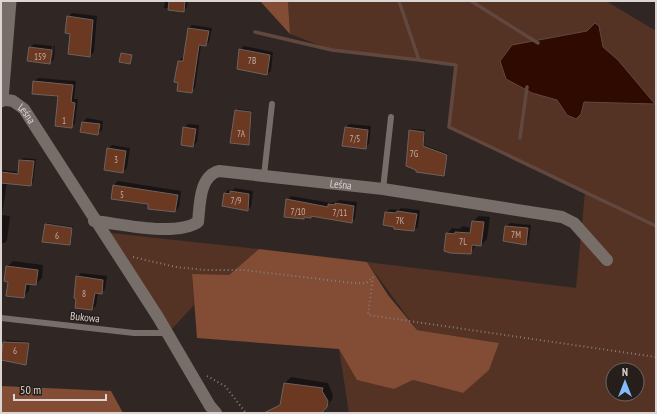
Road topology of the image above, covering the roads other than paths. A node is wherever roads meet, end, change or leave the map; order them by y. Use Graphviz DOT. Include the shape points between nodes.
graph roads {
  1 [pos="6,12"];
  2 [pos="1,100"];
  3 [pos="272,104"];
  4 [pos="391,117"];
  5 [pos="264,175"];
  6 [pos="383,189"];
  7 [pos="94,221"];
  8 [pos="607,260"];
  9 [pos="1,318"];
  10 [pos="167,333"];
  11 [pos="216,413"];
  1 -- 2 [label="street"];
  2 -- 7 [label="street, Leśna" via="13,101 24,109"];
  3 -- 5 [label="lane"];
  4 -- 6 [label="lane"];
  5 -- 6 [label="street, Leśna"];
  5 -- 7 [label="street, Leśna" via="213,172 202,190 198,222 190,227 169,230"];
  6 -- 8 [label="street, Leśna" via="562,217 574,223"];
  7 -- 10 [label="street, Leśna"];
  9 -- 10 [label="lane, Bukowa" via="134,333"];
  10 -- 11 [label="street, Leśna"];
}
